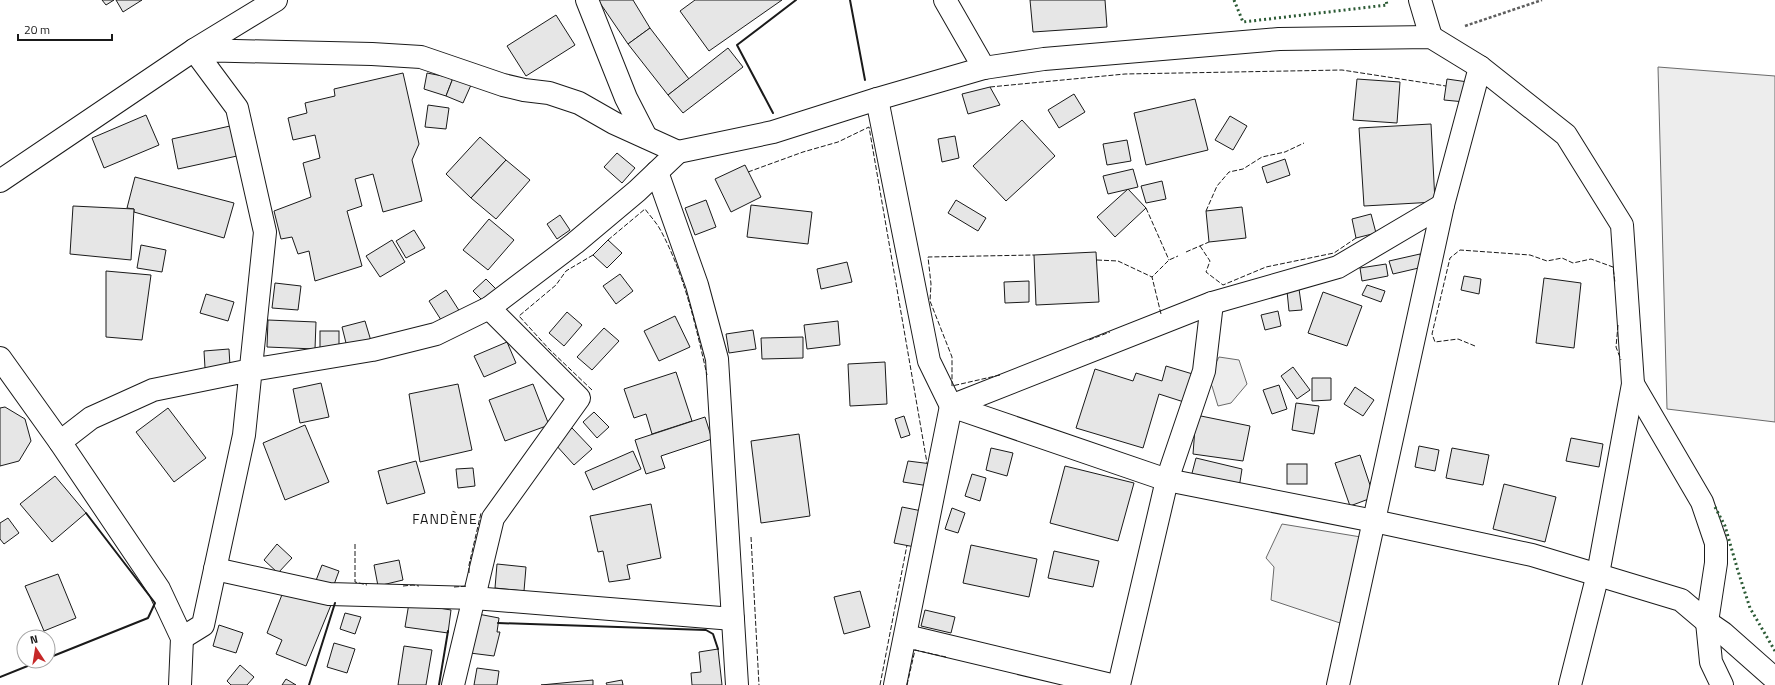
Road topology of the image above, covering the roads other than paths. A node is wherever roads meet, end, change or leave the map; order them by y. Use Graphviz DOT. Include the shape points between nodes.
graph roads {
  1 [pos="276,0"];
  2 [pos="587,0"];
  3 [pos="945,0"];
  4 [pos="1420,0"];
  5 [pos="1431,37"];
  6 [pos="194,50"];
  7 [pos="1480,67"];
  8 [pos="984,68"];
  9 [pos="877,99"];
  10 [pos="646,137"];
  11 [pos="678,152"];
  12 [pos="657,172"];
  13 [pos="0,181"];
  14 [pos="1443,205"];
  15 [pos="1212,303"];
  16 [pos="489,308"];
  17 [pos="0,358"];
  18 [pos="251,370"];
  19 [pos="1633,384"];
  20 [pos="951,406"];
  21 [pos="60,442"];
  22 [pos="1166,480"];
  23 [pos="1374,520"];
  24 [pos="215,569"];
  25 [pos="1598,574"];
  26 [pos="474,598"];
  27 [pos="733,619"];
  28 [pos="1707,622"];
  29 [pos="906,636"];
  30 [pos="182,638"];
  31 [pos="1775,679"];
  32 [pos="180,685"];
  33 [pos="454,685"];
  34 [pos="737,685"];
  35 [pos="895,685"];
  36 [pos="1111,685"];
  37 [pos="1119,685"];
  38 [pos="1338,685"];
  39 [pos="1570,685"];
  40 [pos="1722,685"];
  1 -- 6 [label="street"];
  2 -- 10 [label="street" via="626,98"];
  3 -- 8 [label="street"];
  4 -- 5 [label="street"];
  5 -- 7 [label="street"];
  5 -- 8 [label="street" via="1279,39 1044,59"];
  6 -- 10 [label="street" via="421,57 503,85 549,93 579,103"];
  6 -- 13 [label="street"];
  6 -- 18 [label="street" via="237,108 265,232"];
  7 -- 14 [label="street"];
  7 -- 19 [label="street" via="1566,135 1622,225"];
  8 -- 9 [label="street"];
  9 -- 11 [label="street" via="773,132"];
  9 -- 20 [label="street" via="929,361"];
  10 -- 11 [label="street"];
  11 -- 12 [label="street"];
  12 -- 16 [label="street" via="575,243"];
  12 -- 27 [label="street" via="694,277 717,359"];
  14 -- 15 [label="street" via="1338,267"];
  14 -- 23 [label="street"];
  15 -- 20 [label="street"];
  15 -- 22 [label="street" via="1204,371"];
  16 -- 18 [label="street" via="436,334 372,350"];
  16 -- 26 [label="street" via="579,398 492,518"];
  17 -- 21 [label="street"];
  18 -- 21 [label="street" via="153,390 91,418"];
  18 -- 24 [label="street" via="244,435"];
  19 -- 25 [label="street"];
  19 -- 28 [label="street" via="1702,502 1716,542 1716,563"];
  20 -- 22 [label="street"];
  20 -- 29 [label="street"];
  21 -- 30 [label="street" via="159,589"];
  22 -- 23 [label="street"];
  22 -- 37 [label="street"];
  23 -- 25 [label="street" via="1532,555"];
  23 -- 38 [label="street"];
  24 -- 26 [label="street" via="329,594"];
  24 -- 30 [label="street" via="203,625"];
  25 -- 28 [label="street" via="1681,600"];
  25 -- 39 [label="street"];
  26 -- 27 [label="street"];
  26 -- 33 [label="street"];
  27 -- 34 [label="street"];
  28 -- 31 [label="street"];
  28 -- 40 [label="street" via="1711,662"];
  29 -- 35 [label="street"];
  29 -- 36 [label="street"];
  30 -- 32 [label="street"];
}
